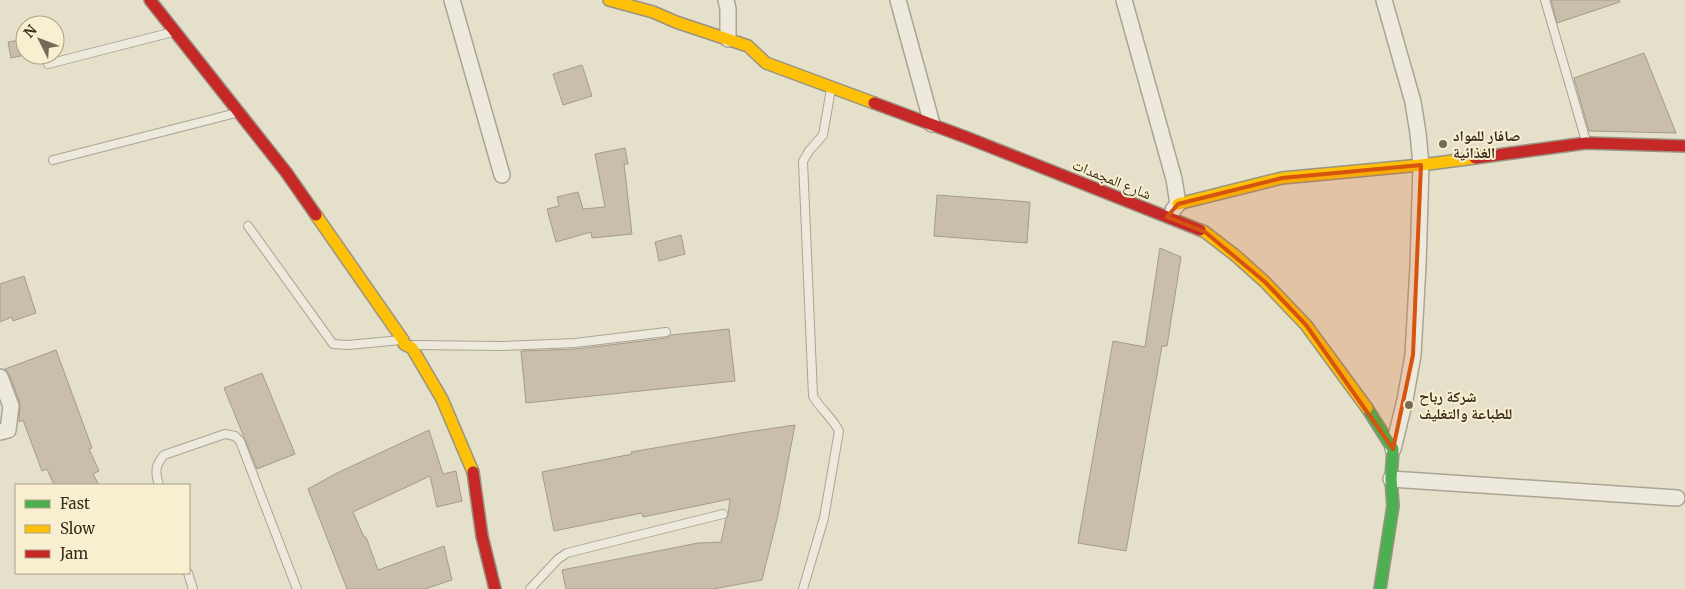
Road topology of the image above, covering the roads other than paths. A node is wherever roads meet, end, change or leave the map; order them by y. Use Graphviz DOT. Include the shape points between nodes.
graph roads {
  1 [pos="150,0"];
  2 [pos="452,0"];
  3 [pos="609,0"];
  4 [pos="726,0"];
  5 [pos="898,0"];
  6 [pos="1124,0"];
  7 [pos="1384,0"];
  8 [pos="1545,0"];
  9 [pos="651,6"];
  10 [pos="175,32"];
  11 [pos="728,39"];
  12 [pos="65,60"];
  13 [pos="832,87"];
  14 [pos="240,112"];
  15 [pos="932,124"];
  16 [pos="1586,143"];
  17 [pos="1685,146"];
  18 [pos="53,160"];
  19 [pos="1421,165"];
  20 [pos="502,175"];
  21 [pos="1178,204"];
  22 [pos="1167,217"];
  23 [pos="248,226"];
  24 [pos="666,332"];
  25 [pos="404,342"];
  26 [pos="0,377"];
  27 [pos="0,432"];
  28 [pos="1393,449"];
  29 [pos="1391,479"];
  30 [pos="159,484"];
  31 [pos="1677,498"];
  32 [pos="723,514"];
  33 [pos="188,574"];
  34 [pos="193,589"];
  35 [pos="297,589"];
  36 [pos="495,589"];
  37 [pos="530,589"];
  38 [pos="803,589"];
  39 [pos="1380,589"];
  1 -- 10 [label="street"];
  2 -- 20 [label="street"];
  3 -- 9 [label="street, شارع المجمدات"];
  4 -- 11 [label="street"];
  5 -- 15 [label="street"];
  6 -- 21 [label="street"];
  7 -- 19 [label="street" via="1413,102"];
  8 -- 16 [label="lane"];
  9 -- 11 [label="street, شارع المجمدات" via="676,22"];
  10 -- 12 [label="lane"];
  10 -- 14 [label="street"];
  11 -- 13 [label="street, شارع المجمدات" via="748,46 766,63"];
  13 -- 15 [label="street, شارع المجمدات"];
  13 -- 38 [label="lane" via="823,135 803,161 812,396 839,431 824,518"];
  14 -- 18 [label="lane"];
  14 -- 25 [label="street" via="286,172"];
  15 -- 22 [label="street, شارع المجمدات"];
  16 -- 17 [label="street"];
  16 -- 19 [label="street"];
  19 -- 21 [label="street" via="1282,178"];
  19 -- 28 [label="street" via="1413,355"];
  21 -- 22 [label="street"];
  22 -- 28 [label="street, شارع المجمدات" via="1205,232 1265,282 1306,324"];
  23 -- 25 [label="lane" via="333,344"];
  24 -- 25 [label="lane" via="557,344 501,346"];
  25 -- 36 [label="street" via="412,348 442,399 472,467 482,536"];
  26 -- 27 [label="street" via="10,406 8,430"];
  28 -- 29 [label="street"];
  29 -- 31 [label="street"];
  29 -- 39 [label="street" via="1393,506"];
  30 -- 35 [label="lane" via="155,475 157,463 164,455 225,434 235,436 240,441"];
  32 -- 37 [label="lane" via="567,553"];
  33 -- 34 [label="lane"];
}
